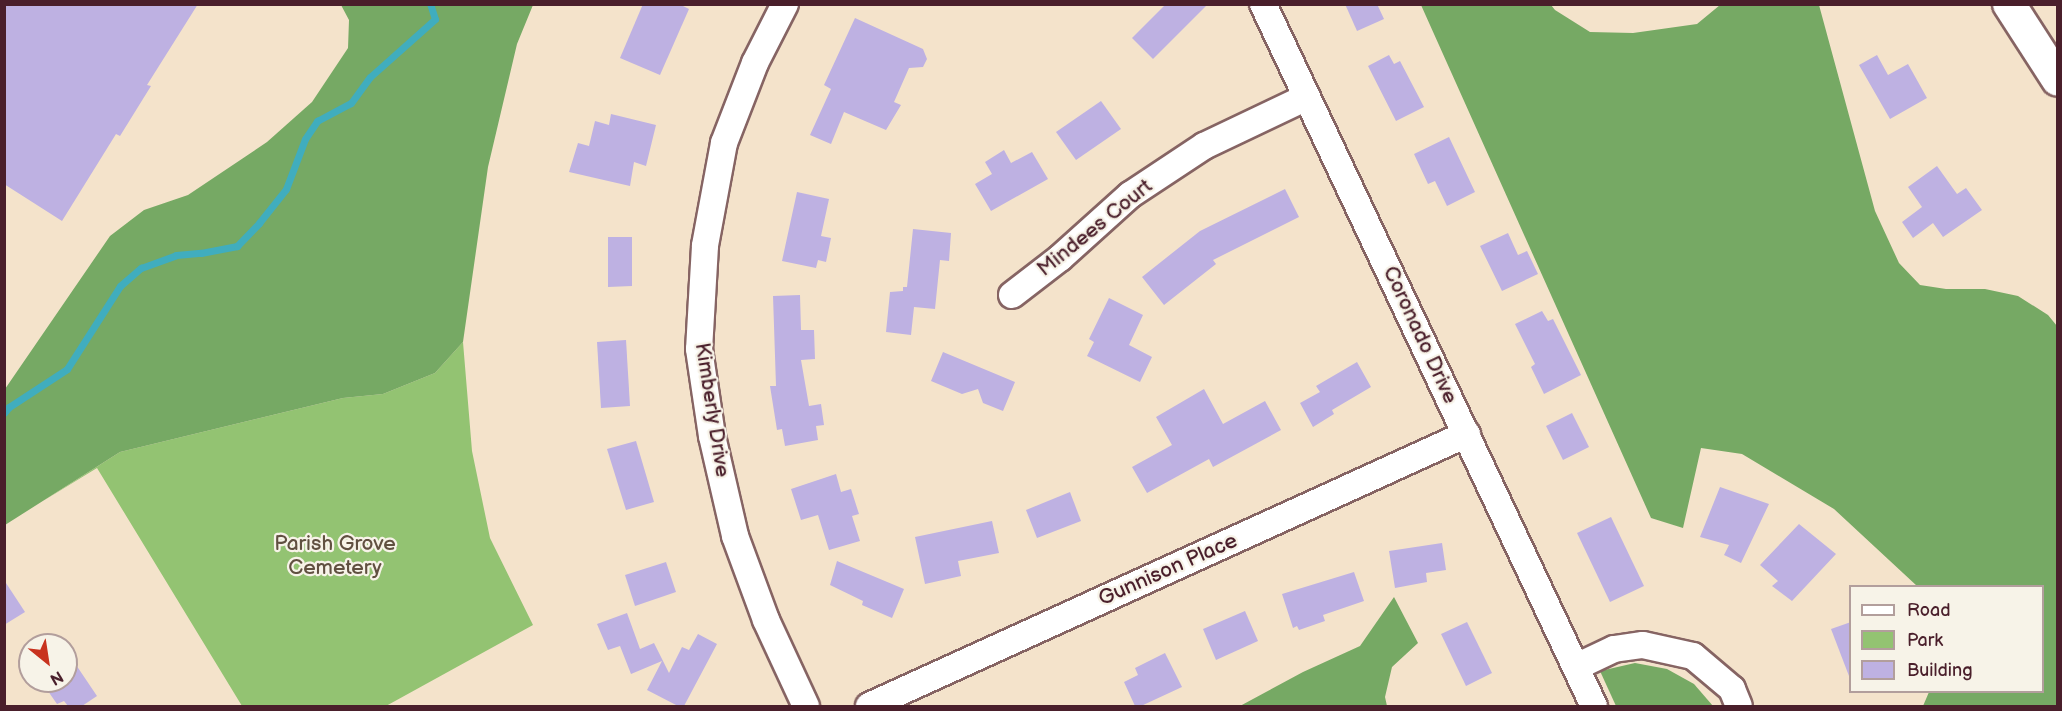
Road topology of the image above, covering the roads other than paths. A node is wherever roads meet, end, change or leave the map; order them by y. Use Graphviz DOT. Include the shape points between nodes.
graph roads {
  1 [pos="785,4"];
  2 [pos="1263,4"];
  3 [pos="2009,4"];
  4 [pos="2058,80"];
  5 [pos="1307,97"];
  6 [pos="1012,295"];
  7 [pos="1467,434"];
  8 [pos="1576,667"];
  9 [pos="806,706"];
  10 [pos="869,706"];
  11 [pos="1594,706"];
  12 [pos="1739,706"];
  1 -- 9 [label="street, Kimberly Drive" via="755,63 724,143 705,246 699,349 712,436 735,536 766,620"];
  2 -- 5 [label="street, Coronado Drive"];
  3 -- 4 [label="main road"];
  5 -- 6 [label="street, Mindees Court" via="1204,146 1130,195"];
  5 -- 7 [label="street, Coronado Drive"];
  7 -- 8 [label="street, Coronado Drive"];
  7 -- 10 [label="street, Gunnison Place"];
  8 -- 11 [label="street, Coronado Drive"];
  8 -- 12 [label="street" via="1614,649 1643,645 1693,656 1732,689"];
}
